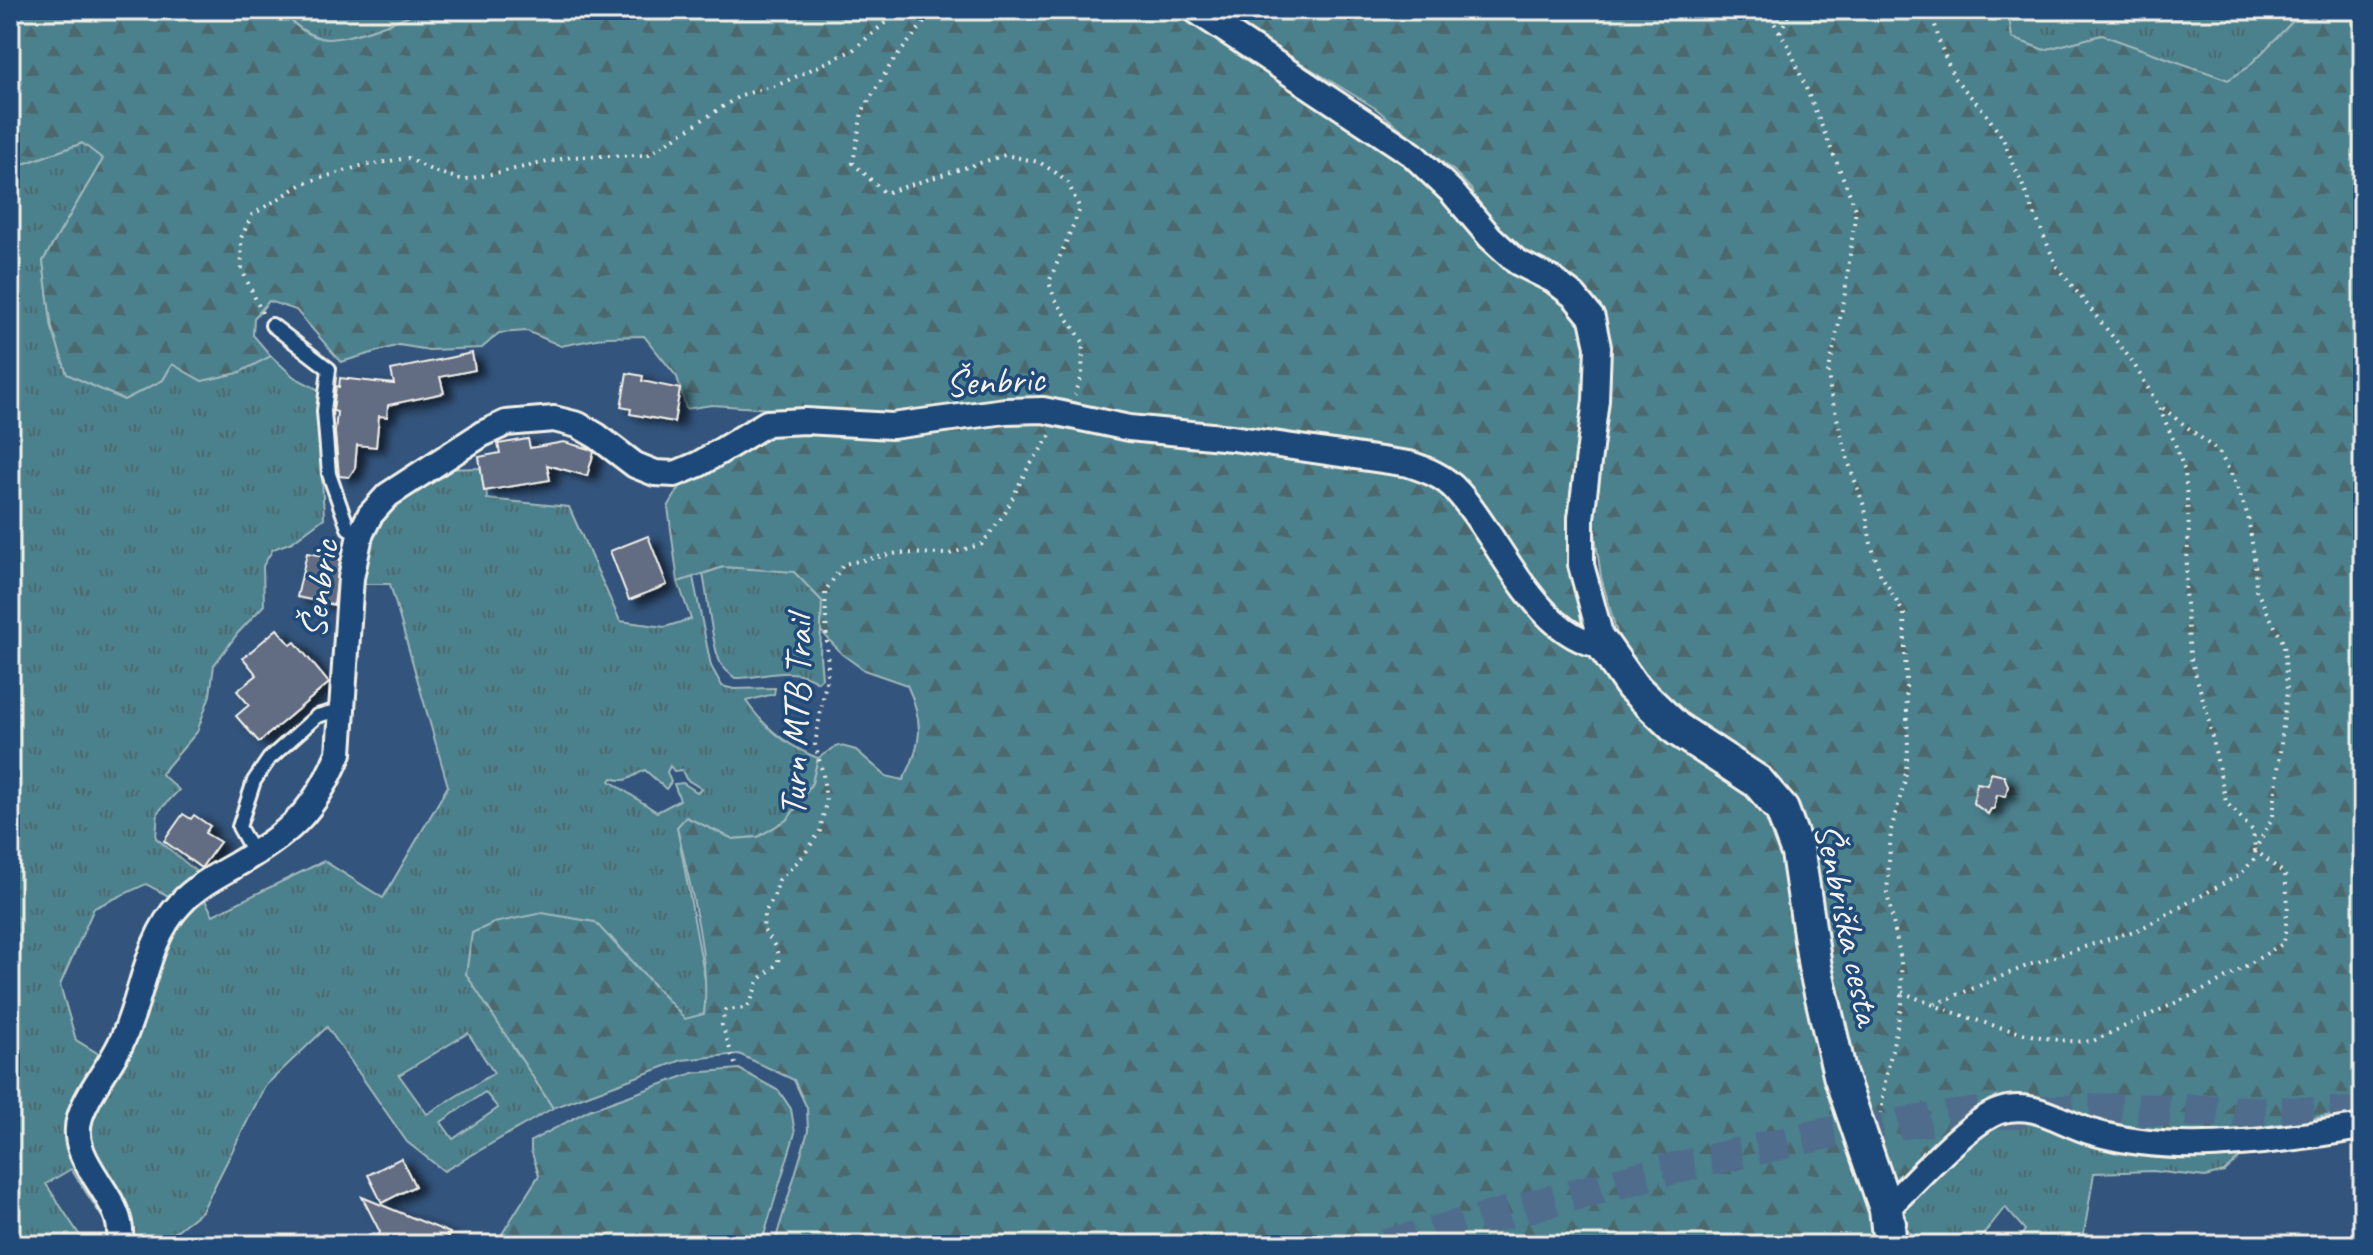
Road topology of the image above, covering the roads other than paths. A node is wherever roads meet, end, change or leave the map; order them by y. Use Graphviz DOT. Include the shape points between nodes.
graph roads {
  1 [pos="1195,10"];
  2 [pos="272,325"];
  3 [pos="360,535"];
  4 [pos="1603,645"];
  5 [pos="343,709"];
  6 [pos="254,854"];
  7 [pos="2363,1127"];
  8 [pos="1886,1209"];
  9 [pos="119,1245"];
  10 [pos="1890,1245"];
  11 [pos="1905,1245"];
  1 -- 4 [label="street" via="1412,154 1517,262 1553,280 1592,318 1598,347 1596,400 1581,518 1581,565"];
  2 -- 3 [label="lane" via="329,369 324,411 329,474 348,528"];
  3 -- 4 [label="street, Šenbric" via="388,495 506,423 554,419 578,425 635,465 675,474 767,423 892,426 1043,410 1129,428 1246,440 1434,472 1456,489 1541,606 1566,631"];
  3 -- 5 [label="street, Šenbric" via="351,578"];
  4 -- 8 [label="street, Šenbriška cesta" via="1632,686 1677,729 1758,782 1782,810 1798,853 1815,967 1840,1075"];
  5 -- 6 [label="street, Šenbric" via="339,753 328,779 293,827"];
  5 -- 6 [label="lane" via="317,716 269,759 254,781 239,827"];
  6 -- 9 [label="street, Šenbric" via="180,903 161,930 122,1042 80,1115 81,1152 117,1215"];
  7 -- 8 [label="street" via="2190,1146 2145,1144 2091,1132 2036,1109 2003,1110 1979,1120"];
  8 -- 10 [label="street, Šenbriška cesta"];
  8 -- 11 [label="street"];
}
